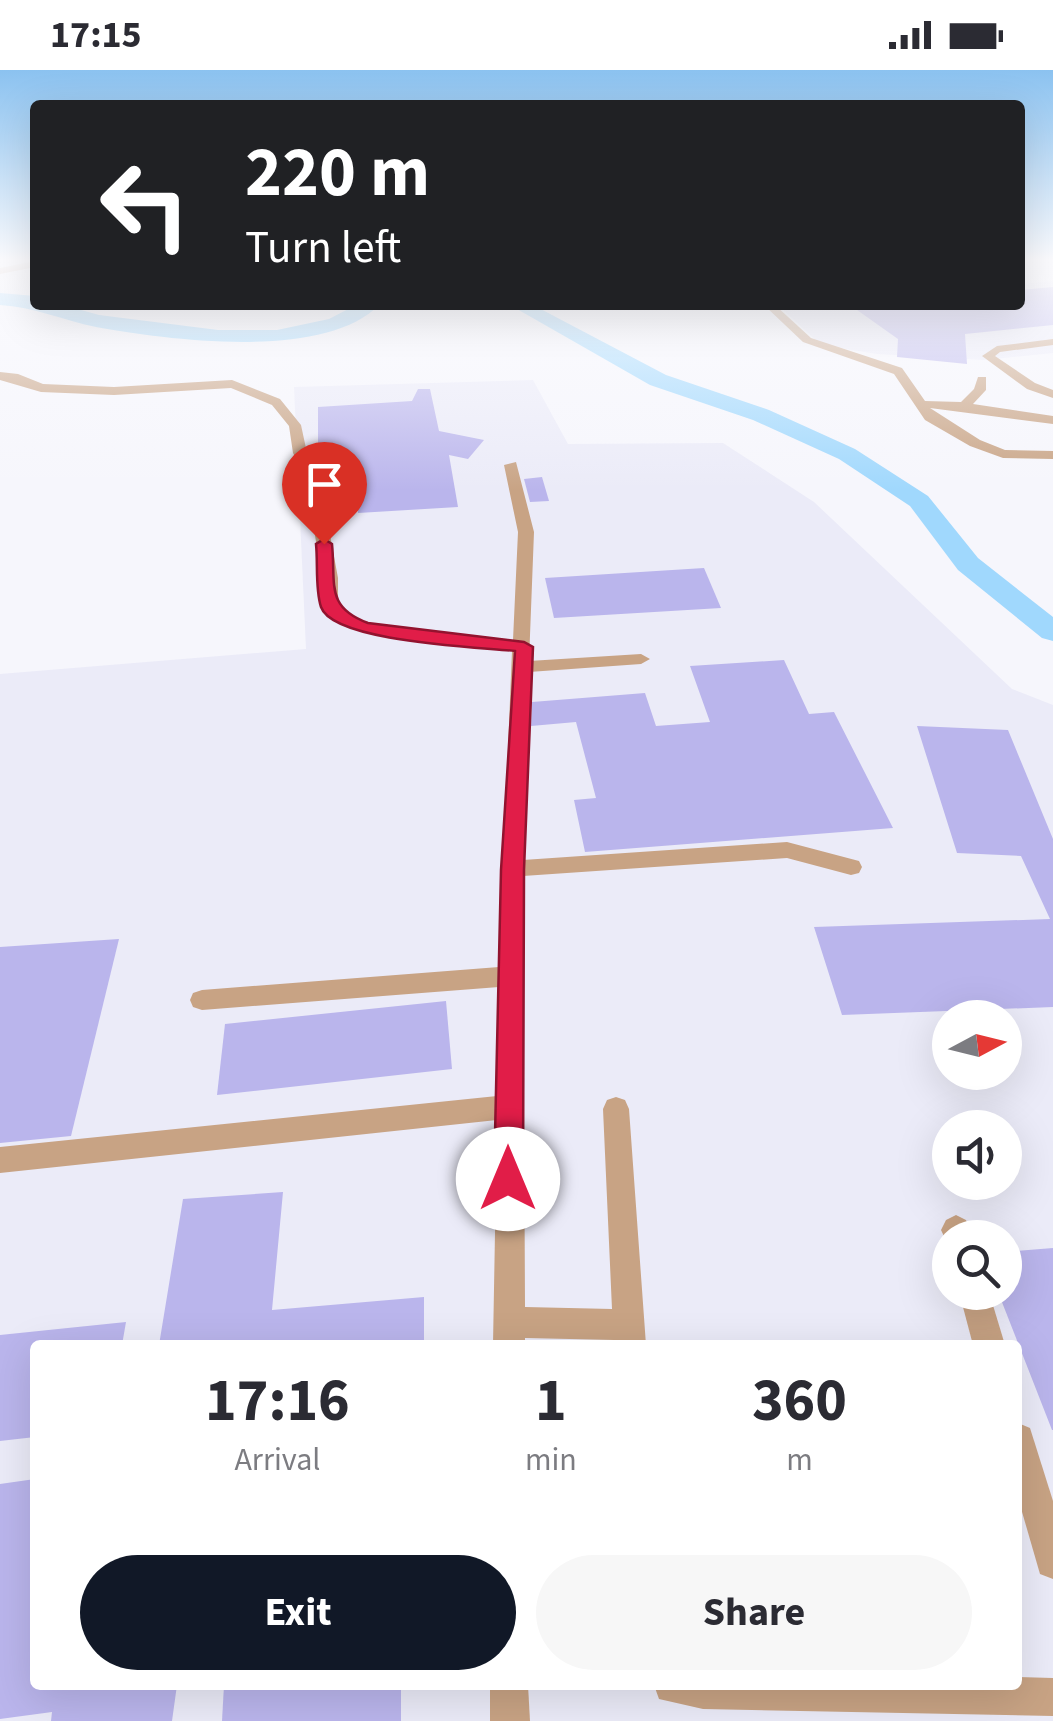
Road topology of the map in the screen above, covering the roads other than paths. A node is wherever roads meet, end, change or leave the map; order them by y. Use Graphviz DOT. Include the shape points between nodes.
graph roads {
  1 [pos="804,337"];
  2 [pos="1053,342"];
  3 [pos="0,376"];
  4 [pos="982,380"];
  5 [pos="1053,394"];
  6 [pos="919,404"];
  7 [pos="964,406"];
  8 [pos="1053,420"];
  9 [pos="1053,455"];
  10 [pos="511,465"];
  11 [pos="524,657"];
  12 [pos="641,659"];
  13 [pos="851,867"];
  14 [pos="512,870"];
  15 [pos="510,976"];
  16 [pos="202,1000"];
  17 [pos="508,1107"];
  18 [pos="616,1108"];
  19 [pos="0,1160"];
  20 [pos="979,1310"];
  21 [pos="509,1334"];
  22 [pos="630,1335"];
  23 [pos="988,1340"];
  24 [pos="1022,1454"];
  25 [pos="1053,1561"];
  26 [pos="509,1690"];
  27 [pos="702,1690"];
  28 [pos="1053,1697"];
  29 [pos="510,1721"];
  1 -- 6 [label="street" via="898,372"];
  2 -- 5 [label="street" via="996,349 988,356"];
  3 -- 11 [label="street" via="55,388 129,391 198,383 258,392 295,425 312,475 330,608 340,619"];
  4 -- 7 [label="street"];
  6 -- 7 [label="street"];
  6 -- 9 [label="street" via="942,426 990,450"];
  7 -- 8 [label="street"];
  10 -- 11 [label="street" via="526,532"];
  11 -- 12 [label="street"];
  11 -- 14 [label="street"];
  13 -- 14 [label="street" via="787,850"];
  14 -- 15 [label="street"];
  15 -- 16 [label="street"];
  15 -- 17 [label="street"];
  17 -- 19 [label="street"];
  17 -- 21 [label="street"];
  18 -- 22 [label="street"];
  20 -- 23 [label="street"];
  21 -- 22 [label="street"];
  24 -- 25 [label="street"];
  26 -- 29 [label="street"];
  27 -- 28 [label="street"];
}
